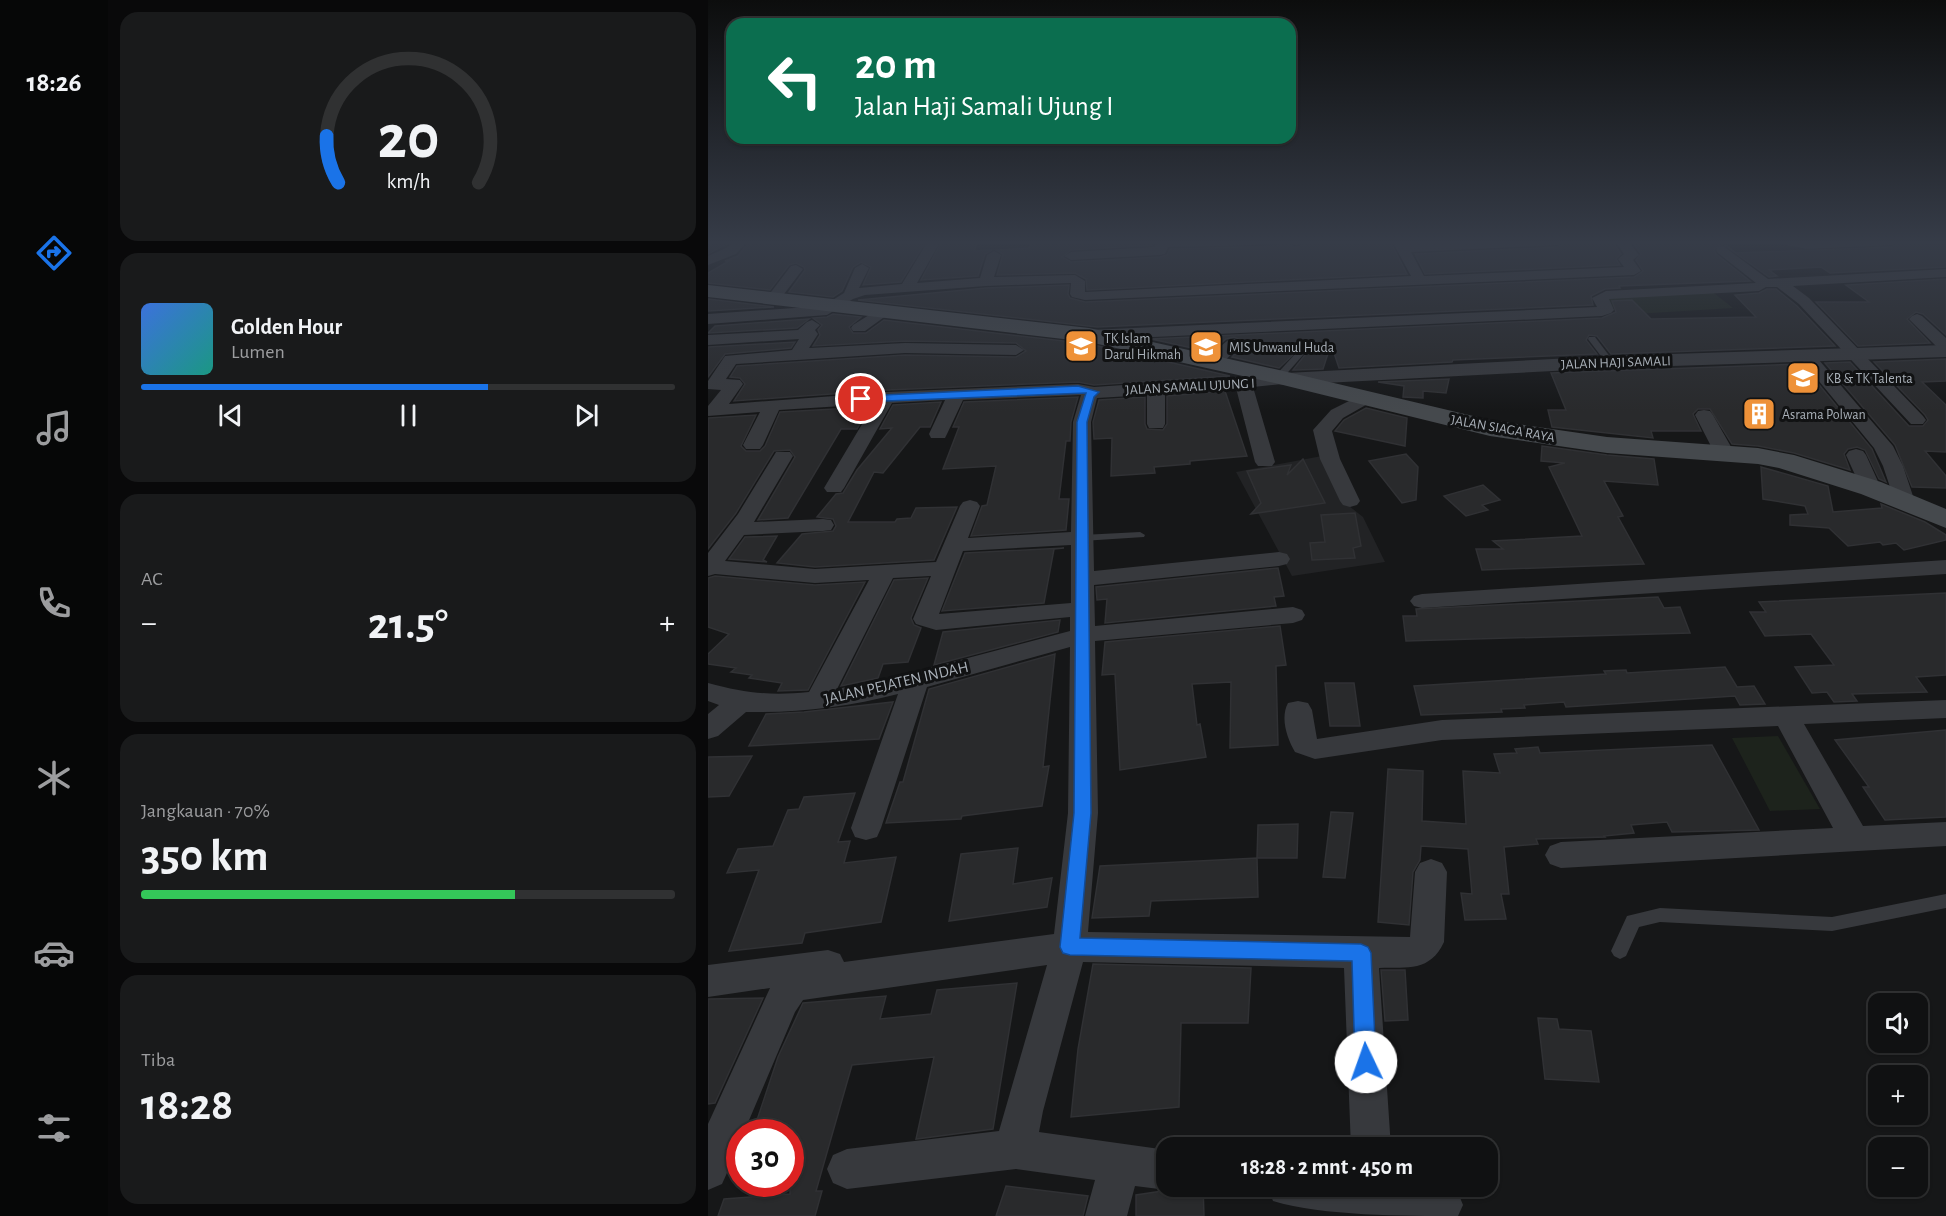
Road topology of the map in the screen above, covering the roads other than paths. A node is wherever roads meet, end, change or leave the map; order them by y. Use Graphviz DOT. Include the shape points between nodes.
graph roads {
  1 [pos="763,298"];
  2 [pos="847,298"];
  3 [pos="1600,298"];
  4 [pos="1800,298"];
  5 [pos="773,299"];
  6 [pos="830,309"];
  7 [pos="882,312"];
  8 [pos="708,319"];
  9 [pos="1917,320"];
  10 [pos="859,328"];
  11 [pos="810,334"];
  12 [pos="1089,335"];
  13 [pos="1592,339"];
  14 [pos="708,340"];
  15 [pos="1233,344"];
  16 [pos="1016,350"];
  17 [pos="1944,352"];
  18 [pos="1855,353"];
  19 [pos="797,354"];
  20 [pos="1299,355"];
  21 [pos="1806,355"];
  22 [pos="1610,362"];
  23 [pos="1213,363"];
  24 [pos="1283,378"];
  25 [pos="1243,384"];
  26 [pos="1156,389"];
  27 [pos="1094,392"];
  28 [pos="957,394"];
  29 [pos="887,398"];
  30 [pos="1365,398"];
  31 [pos="772,406"];
  32 [pos="711,411"];
  33 [pos="1704,416"];
  34 [pos="1917,420"];
  35 [pos="1156,424"];
  36 [pos="938,434"];
  37 [pos="753,445"];
  38 [pos="1725,452"];
  39 [pos="1856,455"];
  40 [pos="783,456"];
  41 [pos="1265,462"];
  42 [pos="834,488"];
  43 [pos="1871,488"];
  44 [pos="1350,501"];
  45 [pos="1905,502"];
  46 [pos="970,506"];
  47 [pos="1946,519"];
  48 [pos="823,525"];
  49 [pos="738,529"];
  50 [pos="1140,535"];
  51 [pos="1082,538"];
  52 [pos="955,545"];
  53 [pos="1279,559"];
  54 [pos="1946,567"];
  55 [pos="710,568"];
  56 [pos="946,568"];
  57 [pos="884,573"];
  58 [pos="1083,579"];
  59 [pos="1422,601"];
  60 [pos="1293,615"];
  61 [pos="1082,622"];
  62 [pos="916,680"];
  63 [pos="708,692"];
  64 [pos="818,700"];
  65 [pos="740,702"];
  66 [pos="1946,709"];
  67 [pos="1298,710"];
  68 [pos="1786,716"];
  69 [pos="708,729"];
  70 [pos="866,828"];
  71 [pos="1946,834"];
  72 [pos="1855,840"];
  73 [pos="1561,855"];
  74 [pos="1431,872"];
  75 [pos="1946,901"];
  76 [pos="1070,939"];
  77 [pos="1620,951"];
  78 [pos="1361,953"];
  79 [pos="708,981"];
  80 [pos="1370,1137"];
  81 [pos="1016,1149"];
  82 [pos="1120,1163"];
  83 [pos="1156,1168"];
  84 [pos="847,1169"];
  85 [pos="708,1170"];
  86 [pos="1400,1197"];
  87 [pos="1442,1205"];
  88 [pos="1106,1216"];
  1 -- 5 [label="main road, JALAN SIAGA RAYA"];
  2 -- 6 [label="street"];
  3 -- 12 [label="street" via="1606,310"];
  4 -- 18 [label="street"];
  5 -- 6 [label="main road, JALAN SIAGA RAYA"];
  6 -- 7 [label="main road, JALAN SIAGA RAYA"];
  6 -- 8 [label="street"];
  6 -- 11 [label="street" via="806,330"];
  7 -- 10 [label="street"];
  7 -- 12 [label="main road, JALAN SIAGA RAYA"];
  9 -- 17 [label="street"];
  11 -- 14 [label="street"];
  11 -- 19 [label="street"];
  12 -- 23 [label="main road, JALAN SIAGA RAYA"];
  13 -- 22 [label="lane"];
  15 -- 23 [label="street"];
  16 -- 19 [label="street" via="905,348"];
  17 -- 18 [label="street, JALAN HAJI SAMALI"];
  18 -- 21 [label="street, JALAN HAJI SAMALI"];
  18 -- 34 [label="street"];
  19 -- 32 [label="street" via="732,360 714,385 734,384"];
  20 -- 24 [label="lane"];
  21 -- 22 [label="street, JALAN HAJI SAMALI"];
  21 -- 45 [label="street" via="1883,446"];
  22 -- 24 [label="street, JALAN HAJI SAMALI"];
  23 -- 24 [label="main road, JALAN SIAGA RAYA"];
  24 -- 25 [label="street, JALAN SAMALI UJUNG I"];
  24 -- 30 [label="main road, JALAN SIAGA RAYA"];
  25 -- 26 [label="street, JALAN SAMALI UJUNG I"];
  25 -- 41 [label="street"];
  26 -- 27 [label="street, JALAN SAMALI UJUNG I"];
  26 -- 35 [label="street"];
  27 -- 28 [label="street, JALAN SAMALI UJUNG I" via="1078,389"];
  27 -- 51 [label="street" via="1089,396 1082,422"];
  28 -- 29 [label="street, JALAN SAMALI UJUNG I"];
  28 -- 36 [label="street"];
  29 -- 31 [label="street, JALAN SAMALI UJUNG I"];
  29 -- 42 [label="street"];
  30 -- 38 [label="main road, JALAN SIAGA RAYA" via="1501,430 1607,445"];
  30 -- 44 [label="street" via="1337,414 1322,430 1329,459"];
  31 -- 32 [label="street, JALAN SAMALI UJUNG I"];
  31 -- 37 [label="street"];
  33 -- 38 [label="street"];
  38 -- 43 [label="main road, JALAN SIAGA RAYA" via="1784,461"];
  39 -- 43 [label="street"];
  40 -- 49 [label="street"];
  43 -- 45 [label="main road, JALAN SIAGA RAYA"];
  45 -- 47 [label="main road, JALAN SIAGA RAYA"];
  46 -- 52 [label="street"];
  48 -- 49 [label="street"];
  49 -- 55 [label="street"];
  50 -- 51 [label="lane"];
  51 -- 52 [label="street"];
  51 -- 58 [label="street"];
  52 -- 56 [label="street"];
  53 -- 58 [label="street"];
  54 -- 59 [label="street"];
  55 -- 57 [label="street" via="815,576"];
  56 -- 57 [label="street"];
  56 -- 61 [label="street" via="925,619 928,622"];
  57 -- 64 [label="street"];
  58 -- 61 [label="street"];
  60 -- 61 [label="street"];
  61 -- 62 [label="street, JALAN PEJATEN INDAH"];
  61 -- 76 [label="street" via="1083,813"];
  62 -- 64 [label="street, JALAN PEJATEN INDAH"];
  62 -- 70 [label="street"];
  63 -- 65 [label="street, JALAN PEJATEN INDAH"];
  64 -- 65 [label="street, JALAN PEJATEN INDAH"];
  65 -- 69 [label="street"];
  66 -- 68 [label="street"];
  67 -- 68 [label="street" via="1301,738 1305,745 1315,749 1442,730"];
  68 -- 72 [label="street"];
  71 -- 72 [label="street"];
  72 -- 73 [label="street"];
  74 -- 78 [label="street" via="1425,946 1414,952"];
  75 -- 77 [label="lane" via="1832,924 1660,915 1633,921"];
  76 -- 78 [label="street"];
  76 -- 79 [label="street"];
  76 -- 81 [label="street"];
  76 -- 85 [label="street" via="791,988 781,1002"];
  78 -- 80 [label="street"];
  81 -- 82 [label="street"];
  81 -- 84 [label="street"];
  82 -- 83 [label="street"];
  82 -- 88 [label="street"];
  86 -- 87 [label="street"];
}
